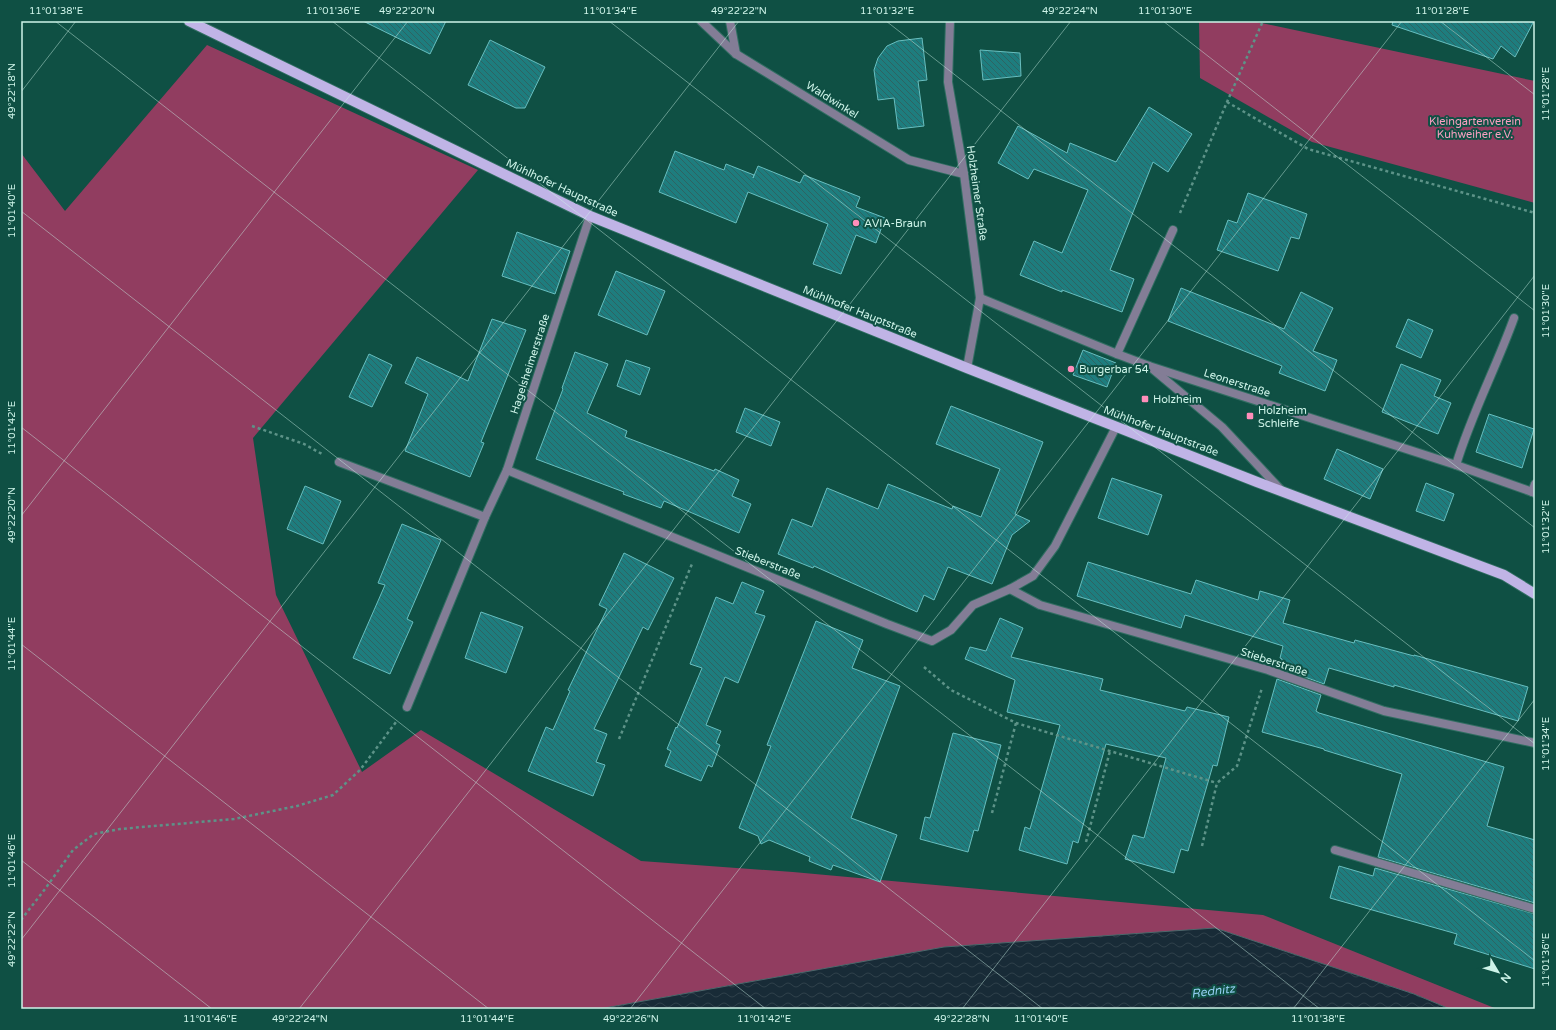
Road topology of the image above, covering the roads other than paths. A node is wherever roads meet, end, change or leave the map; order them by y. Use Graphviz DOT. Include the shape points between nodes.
graph roads {
  1 [pos="189,21"];
  2 [pos="701,21"];
  3 [pos="730,21"];
  4 [pos="950,21"];
  5 [pos="736,54"];
  6 [pos="964,174"];
  7 [pos="590,216"];
  8 [pos="1173,230"];
  9 [pos="980,298"];
  10 [pos="1514,318"];
  11 [pos="1117,354"];
  12 [pos="1148,366"];
  13 [pos="967,368"];
  14 [pos="1116,426"];
  15 [pos="339,462"];
  16 [pos="1456,466"];
  17 [pos="507,470"];
  18 [pos="1281,490"];
  19 [pos="1534,490"];
  20 [pos="485,517"];
  21 [pos="1010,589"];
  22 [pos="1535,594"];
  23 [pos="407,707"];
  24 [pos="1535,743"];
  25 [pos="1335,850"];
  26 [pos="1535,909"];
  1 -- 7 [label="main road, Mühlhofer Hauptstraße"];
  2 -- 5 [label="street, Waldwinkel"];
  3 -- 5 [label="street"];
  4 -- 6 [label="street, Holzheimer Straße" via="948,82"];
  5 -- 6 [label="street, Waldwinkel" via="909,160"];
  6 -- 9 [label="street, Holzheimer Straße"];
  7 -- 13 [label="main road, Mühlhofer Hauptstraße"];
  7 -- 17 [label="street, Hagelsheimerstraße"];
  8 -- 11 [label="street"];
  9 -- 11 [label="street, Leonerstraße"];
  9 -- 13 [label="street, Holzheimer Straße"];
  10 -- 16 [label="street" via="1462,445"];
  11 -- 12 [label="street, Leonerstraße"];
  12 -- 16 [label="street, Leonerstraße"];
  12 -- 18 [label="street" via="1222,427"];
  13 -- 14 [label="main road, Mühlhofer Hauptstraße"];
  14 -- 18 [label="main road, Mühlhofer Hauptstraße"];
  14 -- 21 [label="street, Stieberstraße" via="1055,546 1033,576"];
  15 -- 20 [label="street"];
  16 -- 19 [label="street, Leonerstraße"];
  17 -- 20 [label="street, Hagelsheimerstraße"];
  17 -- 21 [label="street, Stieberstraße" via="932,641 951,630 973,605"];
  18 -- 22 [label="main road, Mühlhofer Hauptstraße" via="1504,575"];
  20 -- 23 [label="street, Hagelsheimerstraße"];
  21 -- 24 [label="street, Stieberstraße" via="1040,605 1268,670 1384,711"];
  25 -- 26 [label="street"];
}
